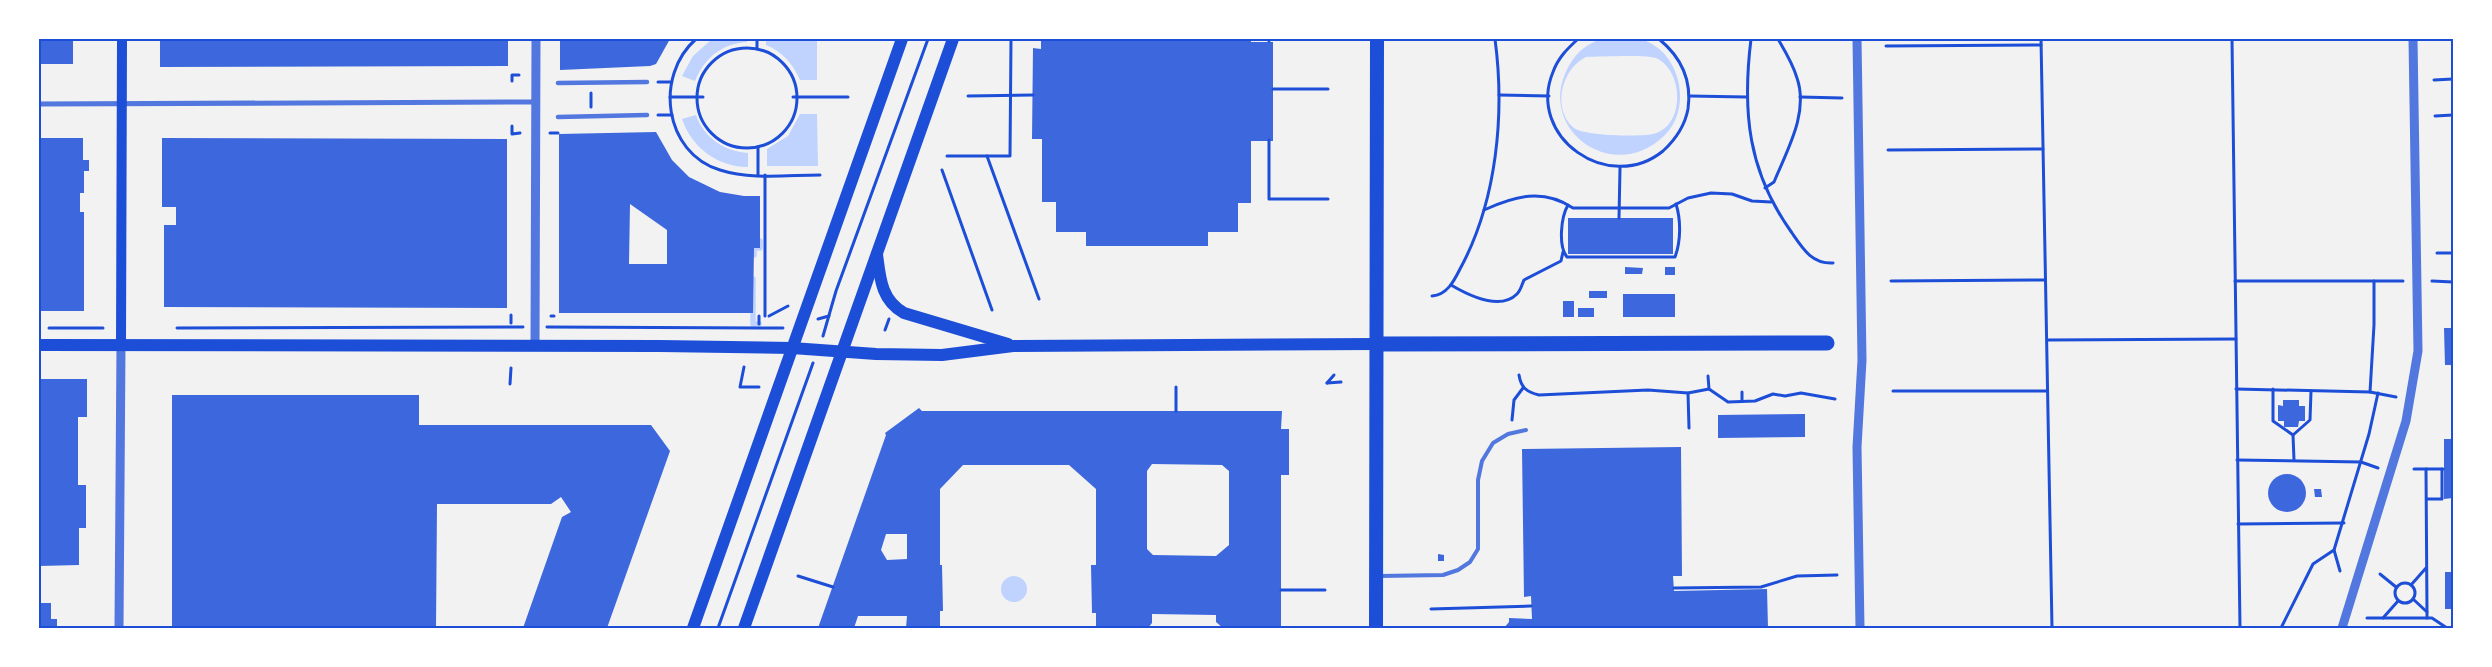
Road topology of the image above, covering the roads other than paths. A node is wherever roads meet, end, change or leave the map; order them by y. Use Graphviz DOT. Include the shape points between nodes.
graph roads {
  1 [pos="122,39"];
  2 [pos="536,39"];
  3 [pos="902,39"];
  4 [pos="953,39"];
  5 [pos="1377,39"];
  6 [pos="1857,39"];
  7 [pos="2413,39"];
  8 [pos="647,82"];
  9 [pos="558,83"];
  10 [pos="535,102"];
  11 [pos="39,104"];
  12 [pos="122,104"];
  13 [pos="647,115"];
  14 [pos="558,117"];
  15 [pos="877,254"];
  16 [pos="1827,343"];
  17 [pos="1377,344"];
  18 [pos="39,345"];
  19 [pos="121,345"];
  20 [pos="535,346"];
  21 [pos="1013,346"];
  22 [pos="792,348"];
  23 [pos="842,351"];
  24 [pos="1526,430"];
  25 [pos="1376,576"];
  26 [pos="120,628"];
  27 [pos="693,628"];
  28 [pos="744,628"];
  29 [pos="1376,628"];
  30 [pos="1860,628"];
  31 [pos="2342,628"];
  1 -- 12 [label="main road"];
  2 -- 10 [label="street"];
  3 -- 22 [label="main road"];
  4 -- 15 [label="main road"];
  5 -- 17 [label="highway"];
  6 -- 30 [label="street" via="1862,350 1857,447"];
  7 -- 31 [label="street" via="2418,351 2406,421"];
  8 -- 9 [label="street"];
  10 -- 12 [label="street"];
  10 -- 20 [label="street"];
  11 -- 12 [label="street"];
  12 -- 19 [label="main road"];
  13 -- 14 [label="street"];
  15 -- 21 [label="main road" via="883,290 893,307"];
  15 -- 23 [label="main road"];
  16 -- 17 [label="highway"];
  17 -- 21 [label="main road"];
  17 -- 25 [label="highway"];
  18 -- 19 [label="main road"];
  19 -- 20 [label="main road"];
  19 -- 26 [label="street"];
  20 -- 22 [label="main road"];
  21 -- 23 [label="main road" via="942,355"];
  22 -- 23 [label="main road"];
  22 -- 27 [label="main road"];
  23 -- 28 [label="main road"];
  24 -- 25 [label="lane" via="1508,434 1493,443 1482,461 1478,480 1478,549 1470,562 1443,575"];
  25 -- 29 [label="highway"];
}
